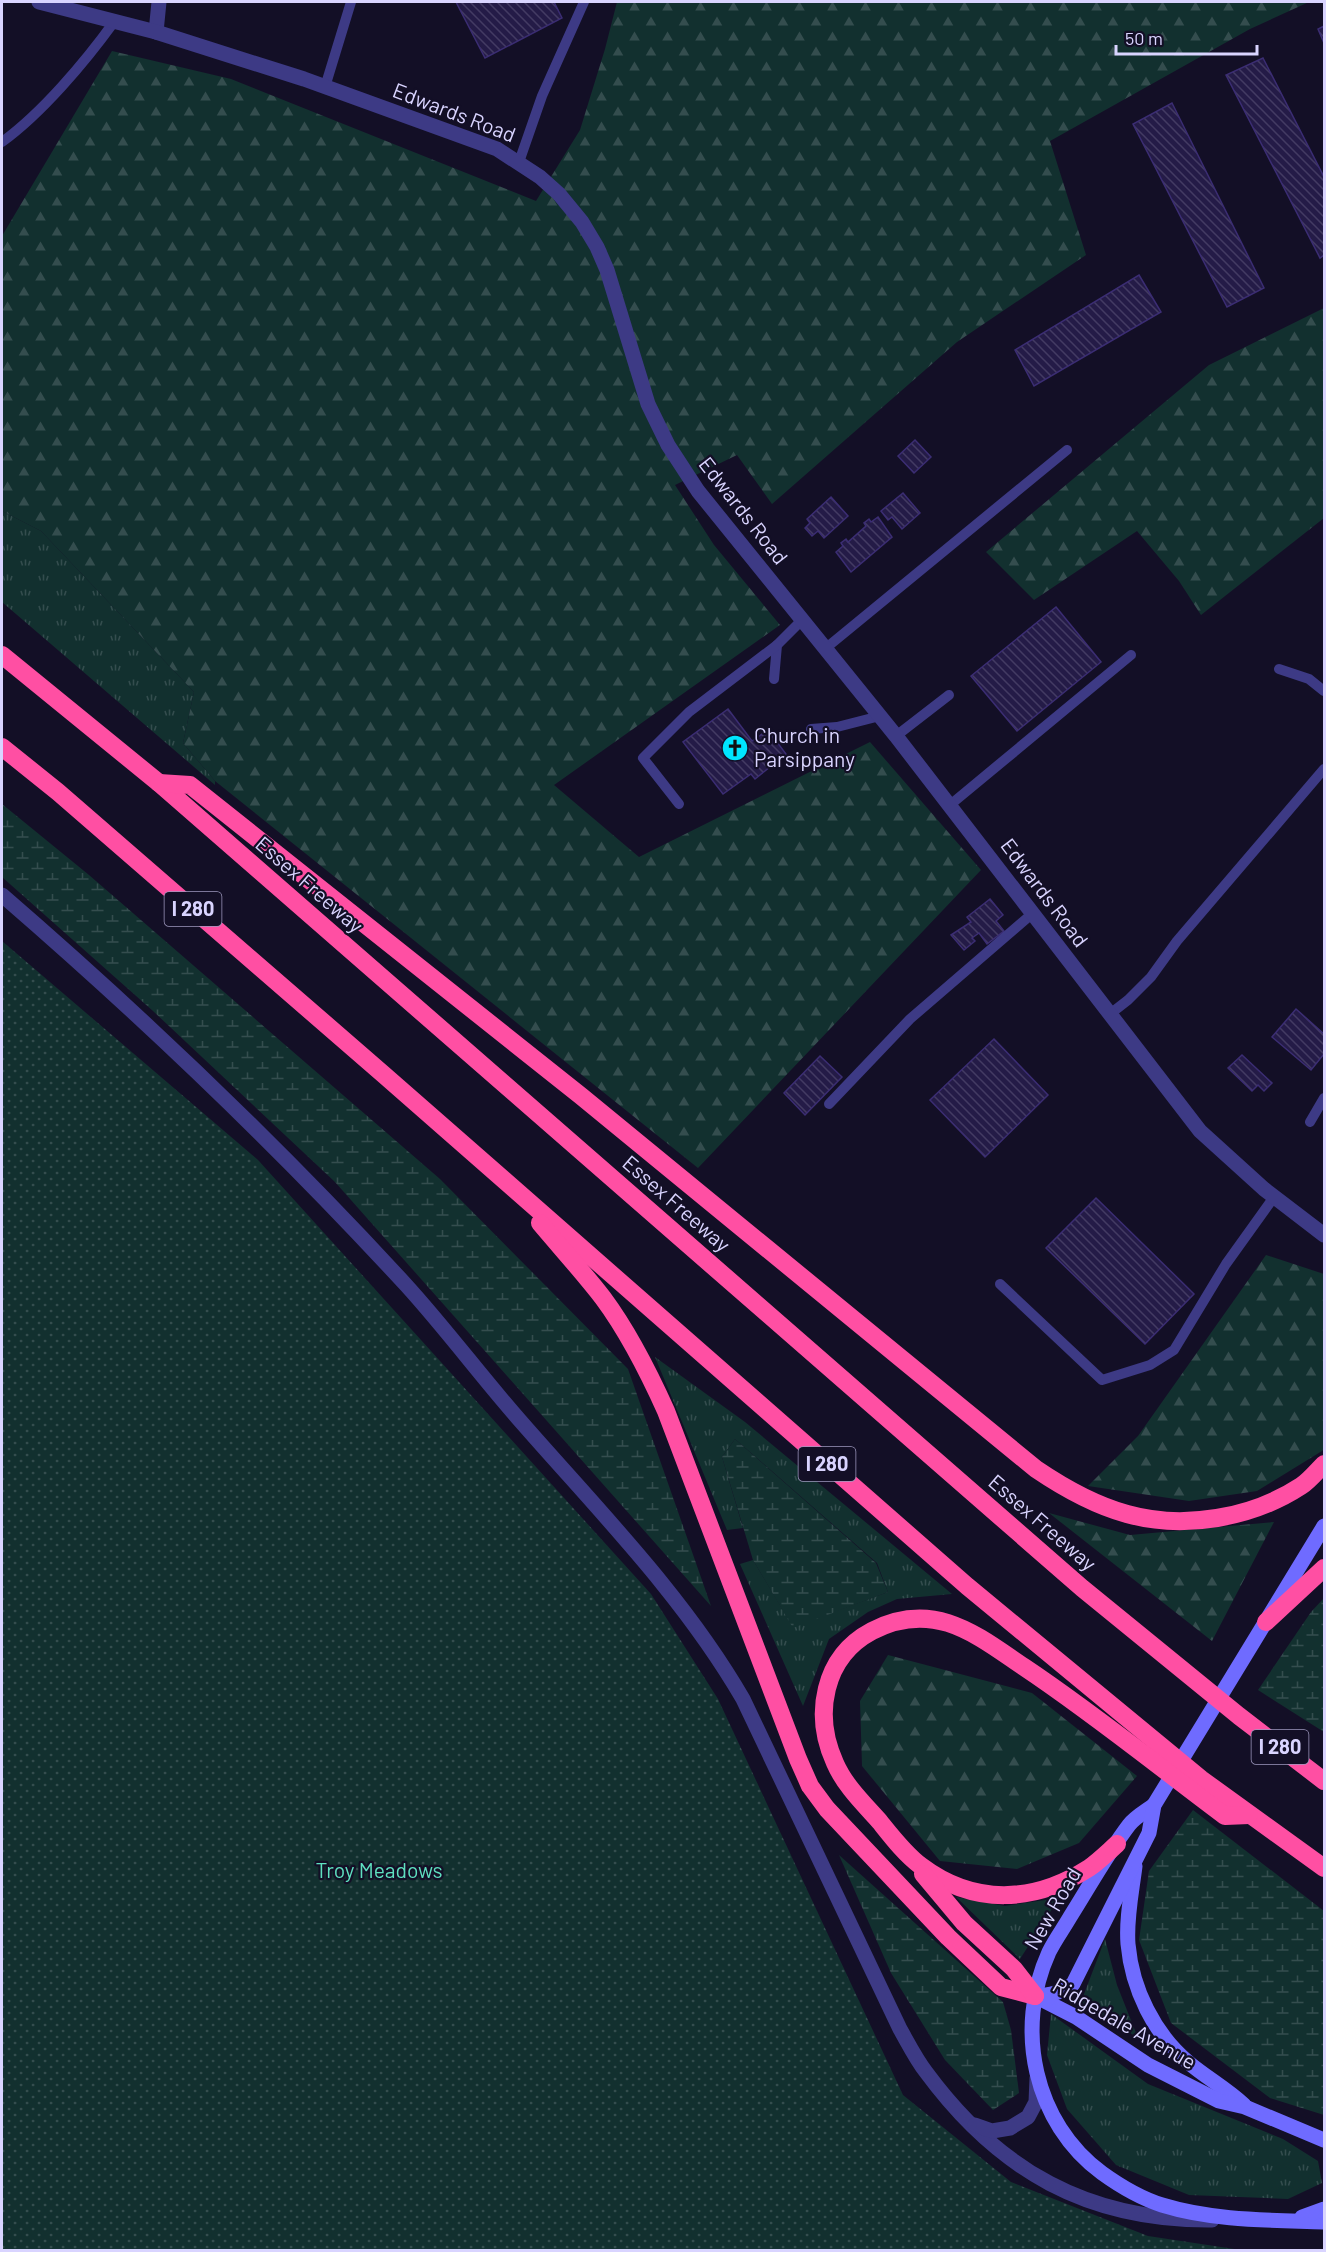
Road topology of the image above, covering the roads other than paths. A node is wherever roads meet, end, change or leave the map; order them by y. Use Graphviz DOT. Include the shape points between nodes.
graph roads {
  1 [pos="39,2"];
  2 [pos="159,2"];
  3 [pos="351,2"];
  4 [pos="584,2"];
  5 [pos="114,22"];
  6 [pos="156,32"];
  7 [pos="325,87"];
  8 [pos="2,142"];
  9 [pos="519,162"];
  10 [pos="1067,450"];
  11 [pos="803,619"];
  12 [pos="777,645"];
  13 [pos="826,648"];
  14 [pos="2,655"];
  15 [pos="1131,655"];
  16 [pos="1279,669"];
  17 [pos="774,679"];
  18 [pos="1324,691"];
  19 [pos="949,694"];
  20 [pos="880,716"];
  21 [pos="811,729"];
  22 [pos="897,736"];
  23 [pos="2,747"];
  24 [pos="1324,769"];
  25 [pos="159,783"];
  26 [pos="679,804"];
  27 [pos="950,805"];
  28 [pos="2,895"];
  29 [pos="1033,913"];
  30 [pos="1110,1014"];
  31 [pos="1324,1098"];
  32 [pos="829,1104"];
  33 [pos="1310,1122"];
  34 [pos="500,1176"];
  35 [pos="1274,1197"];
  36 [pos="1324,1235"];
  37 [pos="1000,1284"];
  38 [pos="1324,1464"];
  39 [pos="1324,1526"];
  40 [pos="1324,1568"];
  41 [pos="1266,1622"];
  42 [pos="1323,1779"];
  43 [pos="1154,1805"];
  44 [pos="1249,1815"];
  45 [pos="1117,1844"];
  46 [pos="902,1848"];
  47 [pos="1136,1857"];
  48 [pos="1324,1868"];
  49 [pos="1035,1996"];
  50 [pos="1037,2078"];
  51 [pos="1245,2107"];
  52 [pos="972,2124"];
  53 [pos="1289,2126"];
  54 [pos="1324,2140"];
  55 [pos="1324,2149"];
  56 [pos="1324,2209"];
  57 [pos="1254,2219"];
  58 [pos="1324,2222"];
  1 -- 5 [label="street, Edwards Road"];
  2 -- 6 [label="street"];
  3 -- 7 [label="lane"];
  4 -- 9 [label="lane" via="542,96"];
  5 -- 6 [label="street, Edwards Road"];
  5 -- 8 [label="lane" via="92,53"];
  6 -- 7 [label="street, Edwards Road"];
  7 -- 9 [label="street, Edwards Road" via="497,149"];
  9 -- 11 [label="street, Edwards Road" via="559,194 597,247 648,404 668,445 698,491"];
  10 -- 13 [label="lane"];
  11 -- 12 [label="lane"];
  11 -- 13 [label="street, Edwards Road"];
  12 -- 17 [label="lane"];
  12 -- 26 [label="lane" via="689,712 643,758"];
  13 -- 20 [label="street, Edwards Road"];
  14 -- 25 [label="highway, Essex Freeway / I 280"];
  15 -- 27 [label="lane"];
  16 -- 18 [label="lane" via="1309,679"];
  19 -- 22 [label="lane"];
  20 -- 21 [label="lane"];
  20 -- 22 [label="street, Edwards Road"];
  22 -- 27 [label="street, Edwards Road"];
  23 -- 34 [label="highway, I 280"];
  24 -- 30 [label="lane" via="1177,941 1151,977"];
  25 -- 38 [label="highway" via="190,785 1064,1488 1127,1514 1167,1521 1202,1520 1265,1503 1302,1486"];
  25 -- 42 [label="highway, Essex Freeway / I 280" via="1082,1588 1205,1690"];
  27 -- 29 [label="street, Edwards Road"];
  28 -- 52 [label="street" via="273,1146 396,1275 697,1627 743,1699 900,2029 946,2098"];
  29 -- 30 [label="street, Edwards Road"];
  29 -- 32 [label="lane" via="910,1019"];
  30 -- 35 [label="street, Edwards Road" via="1200,1131"];
  31 -- 33 [label="lane"];
  34 -- 44 [label="highway, I 280" via="967,1586"];
  34 -- 49 [label="highway" via="602,1297 648,1371 810,1786 885,1873 1001,1987"];
  35 -- 36 [label="street, Edwards Road"];
  35 -- 37 [label="lane" via="1226,1264 1174,1350 1133,1371 1102,1380"];
  39 -- 41 [label="main road, New Road"];
  40 -- 41 [label="highway"];
  41 -- 43 [label="main road, New Road"];
  43 -- 45 [label="main road, New Road" via="1130,1823"];
  43 -- 47 [label="main road, New Road" via="1149,1833"];
  44 -- 46 [label="highway" via="1225,1816 1047,1683 970,1632 934,1620 902,1619 864,1635 848,1649 827,1683 824,1711 826,1740 835,1765"];
  44 -- 48 [label="highway, I 280"];
  45 -- 46 [label="highway" via="1090,1867 1059,1884 1034,1893 1006,1896 965,1890 940,1879"];
  45 -- 49 [label="main road, New Road" via="1054,1942"];
  46 -- 49 [label="highway" via="964,1923 1014,1969"];
  47 -- 49 [label="main road, New Road" via="1073,1984 1053,1995"];
  47 -- 51 [label="main road" via="1128,1943 1140,1995 1175,2050"];
  49 -- 50 [label="main road, Ridgedale Avenue" via="1032,2042"];
  49 -- 51 [label="main road, Ridgedale Avenue" via="1076,2017 1148,2065 1219,2101"];
  50 -- 52 [label="street" via="1036,2102 1028,2118 1010,2128 992,2131"];
  50 -- 57 [label="main road, Ridgedale Avenue" via="1062,2134 1087,2161 1122,2187 1160,2205 1203,2215"];
  51 -- 53 [label="main road, Ridgedale Avenue"];
  52 -- 57 [label="street" via="1022,2168 1083,2199 1136,2215 1183,2220"];
  53 -- 54 [label="main road, Ridgedale Avenue"];
  53 -- 55 [label="main road"];
  56 -- 57 [label="main road" via="1299,2218"];
  57 -- 58 [label="main road, Ridgedale Avenue"];
}
